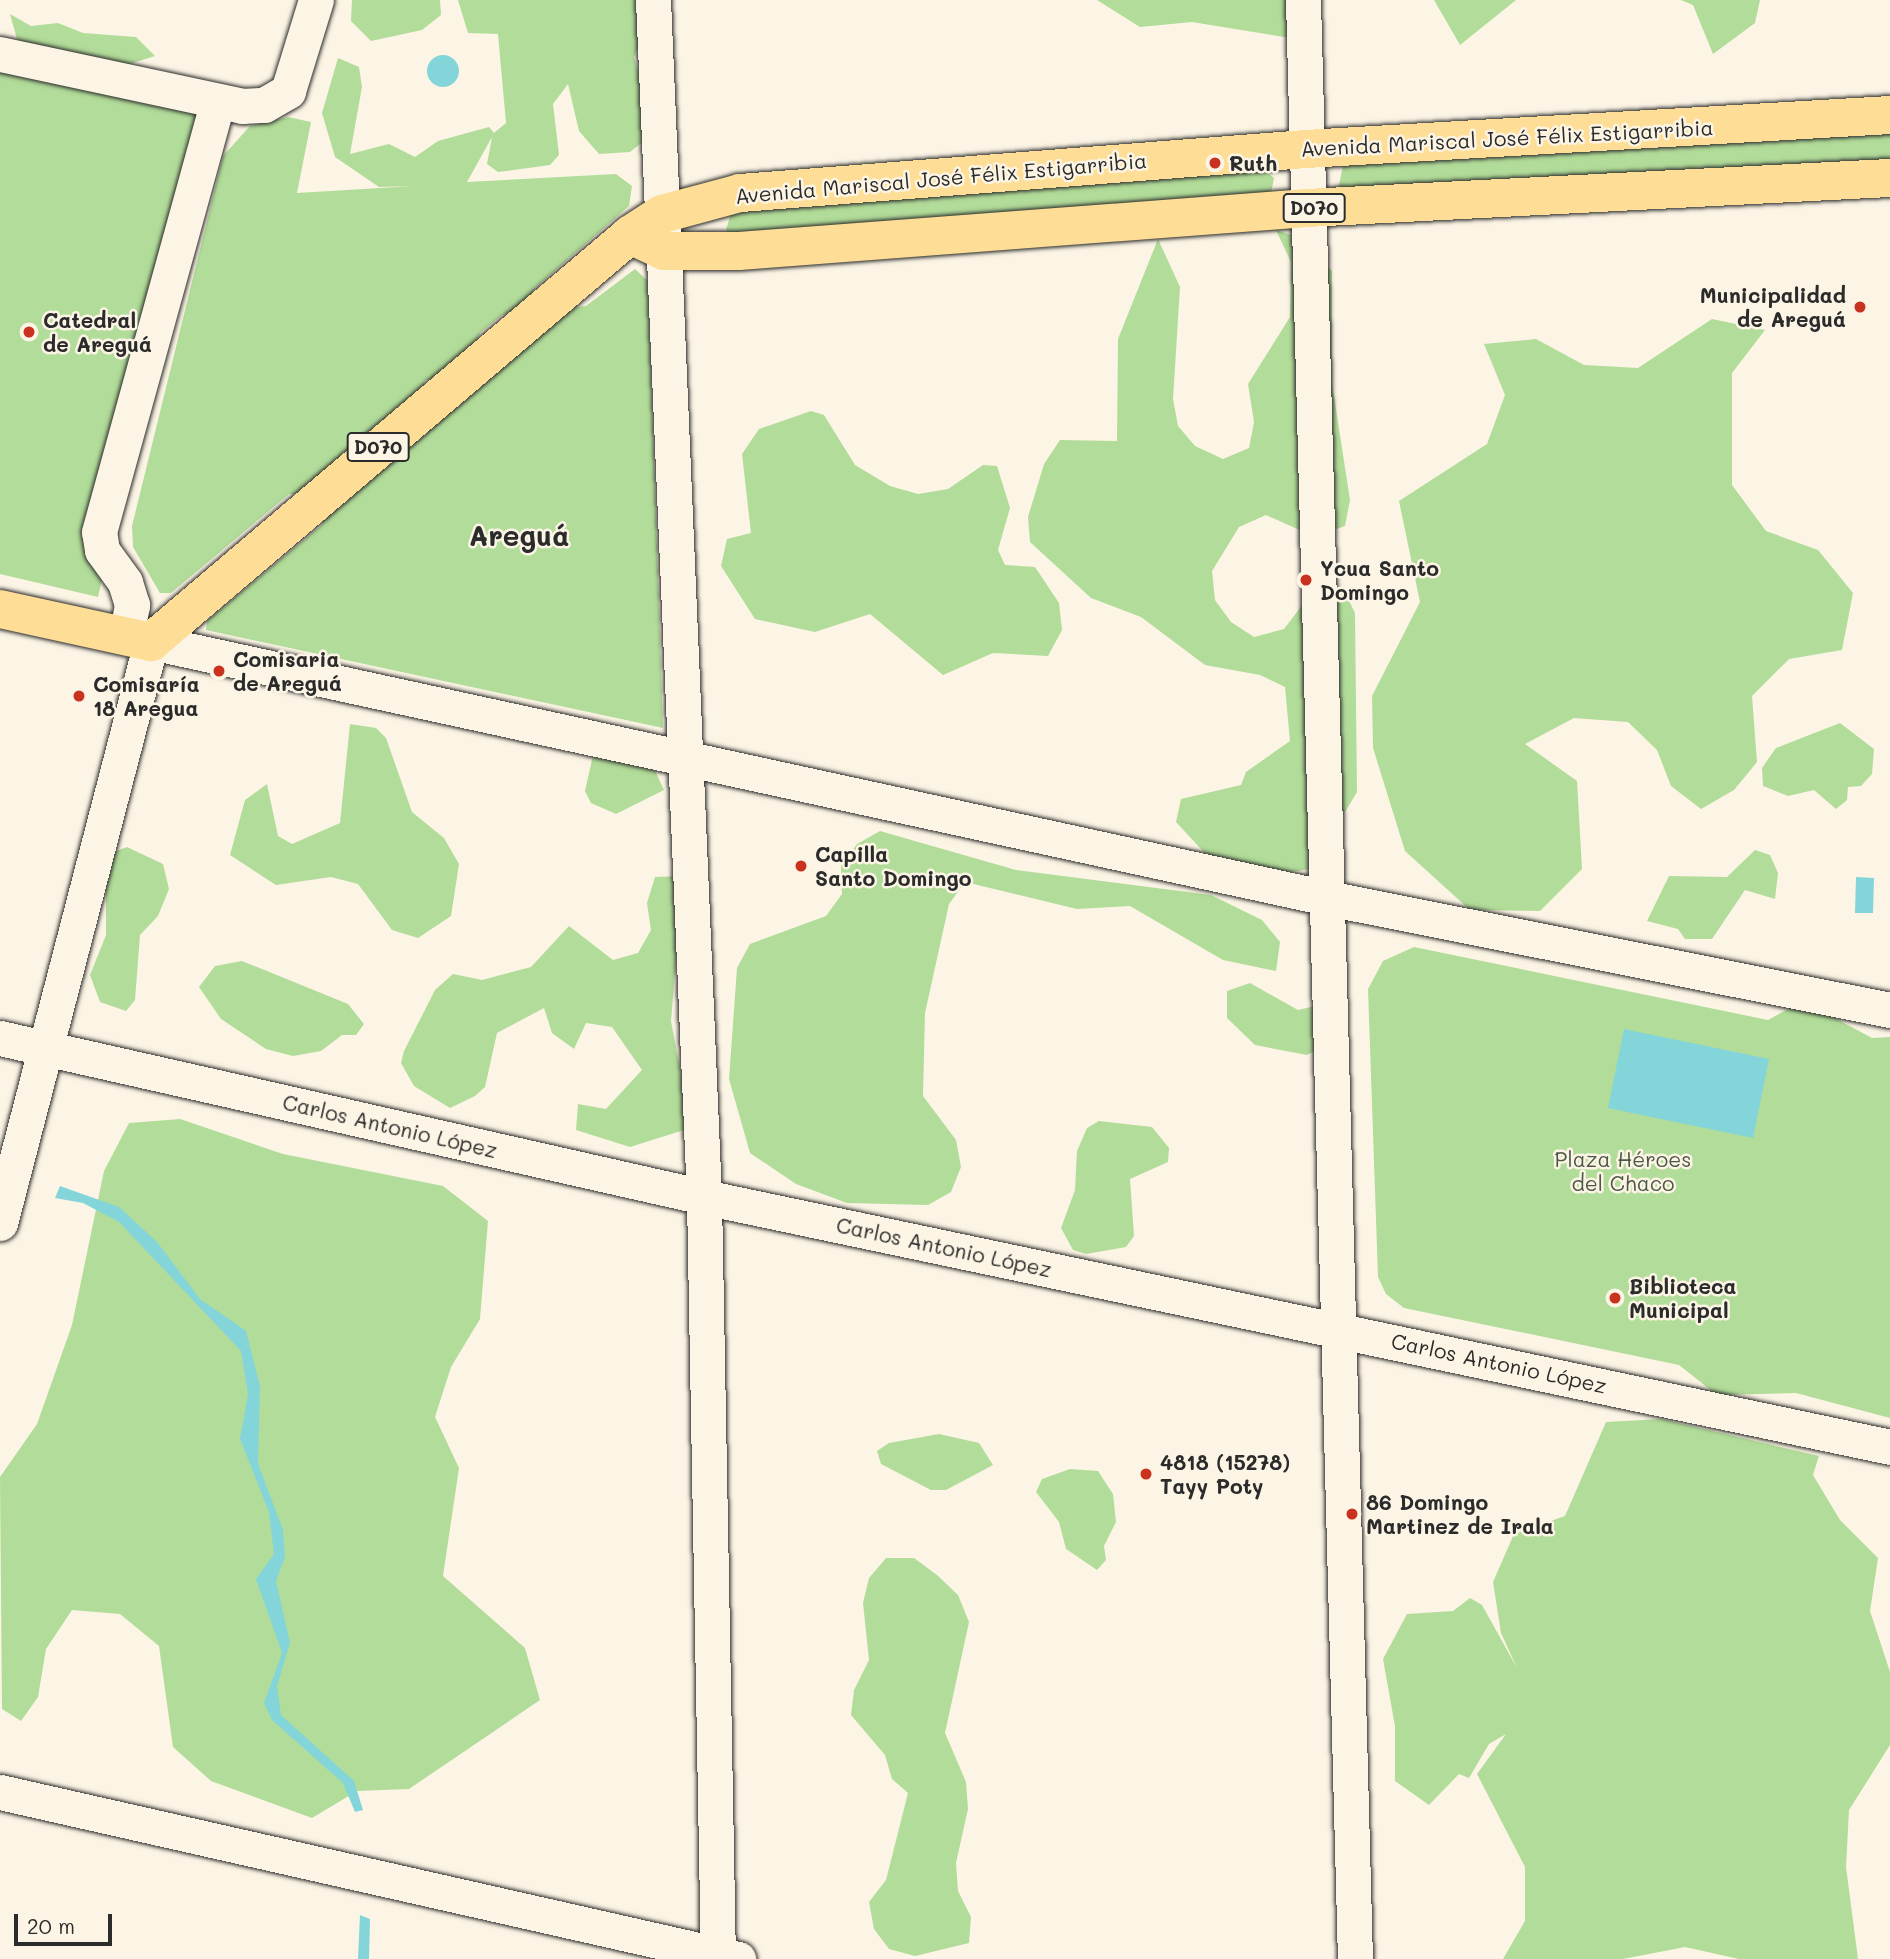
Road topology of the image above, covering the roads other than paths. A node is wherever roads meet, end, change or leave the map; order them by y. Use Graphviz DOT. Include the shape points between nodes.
graph roads {
  1 [pos="316,0"];
  2 [pos="653,0"];
  3 [pos="1303,0"];
  4 [pos="0,54"];
  5 [pos="218,101"];
  6 [pos="1890,116"];
  7 [pos="1306,149"];
  8 [pos="1890,178"];
  9 [pos="1307,208"];
  10 [pos="662,214"];
  11 [pos="617,243"];
  12 [pos="664,251"];
  13 [pos="0,609"];
  14 [pos="139,639"];
  15 [pos="687,758"];
  16 [pos="1326,898"];
  17 [pos="1890,1010"];
  18 [pos="0,1038"];
  19 [pos="47,1048"];
  20 [pos="704,1197"];
  21 [pos="0,1223"];
  22 [pos="1338,1329"];
  23 [pos="1890,1447"];
  24 [pos="0,1792"];
  25 [pos="724,1958"];
  26 [pos="1356,1959"];
  1 -- 5 [label="street" via="288,90 264,106"];
  2 -- 10 [label="street"];
  3 -- 7 [label="street"];
  4 -- 5 [label="street"];
  5 -- 14 [label="street" via="99,532 102,550 125,582"];
  6 -- 7 [label="main road, Avenida Mariscal José Félix Estigarribia / D070"];
  7 -- 9 [label="street"];
  7 -- 10 [label="main road, Avenida Mariscal José Félix Estigarribia / D070" via="740,193"];
  8 -- 9 [label="main road, D070"];
  9 -- 12 [label="main road, D070"];
  9 -- 16 [label="street"];
  10 -- 11 [label="main road, Avenida Mariscal José Félix Estigarribia / D070"];
  10 -- 12 [label="street"];
  11 -- 12 [label="main road, D070"];
  11 -- 14 [label="main road, Avenida Mariscal José Félix Estigarribia / D070"];
  12 -- 15 [label="street"];
  13 -- 14 [label="main road"];
  14 -- 15 [label="street"];
  14 -- 19 [label="street"];
  15 -- 16 [label="street"];
  15 -- 20 [label="street"];
  16 -- 17 [label="street"];
  16 -- 22 [label="street"];
  18 -- 19 [label="street, Carlos Antonio López"];
  19 -- 20 [label="street, Carlos Antonio López"];
  19 -- 21 [label="street"];
  20 -- 22 [label="street, Carlos Antonio López"];
  20 -- 25 [label="street"];
  22 -- 23 [label="street, Carlos Antonio López"];
  22 -- 26 [label="street"];
  24 -- 25 [label="street"];
}
